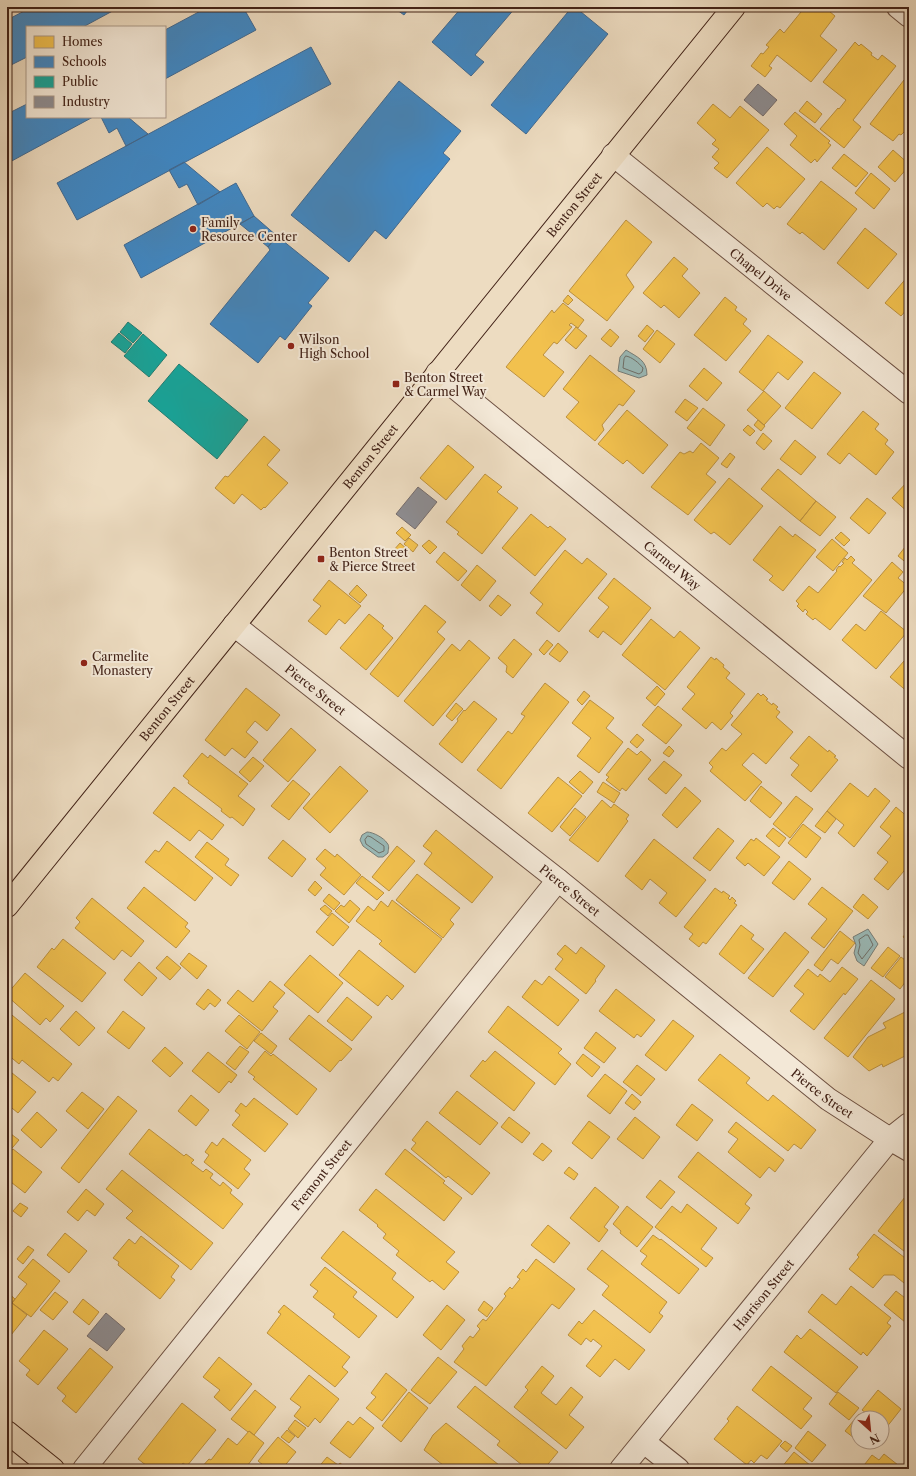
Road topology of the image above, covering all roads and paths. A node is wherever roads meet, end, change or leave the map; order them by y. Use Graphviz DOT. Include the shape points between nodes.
graph roads {
  1 [pos="734,7"];
  2 [pos="898,7"];
  3 [pos="909,16"];
  4 [pos="613,155"];
  5 [pos="437,373"];
  6 [pos="909,393"];
  7 [pos="234,625"];
  8 [pos="909,758"];
  9 [pos="558,880"];
  10 [pos="7,906"];
  11 [pos="909,1124"];
  12 [pos="890,1139"];
  13 [pos="909,1150"];
  14 [pos="7,1432"];
  15 [pos="644,1442"];
  16 [pos="53,1469"];
  17 [pos="84,1469"];
  18 [pos="621,1469"];
  19 [pos="678,1469"];
  1 -- 4 [label="main road, Benton Street"];
  2 -- 3 [label="street"];
  4 -- 5 [label="main road, Benton Street"];
  4 -- 6 [label="street, Chapel Drive"];
  5 -- 7 [label="main road, Benton Street"];
  5 -- 8 [label="street, Carmel Way"];
  7 -- 9 [label="street, Pierce Street"];
  7 -- 10 [label="main road, Benton Street"];
  9 -- 12 [label="street, Pierce Street" via="828,1099"];
  9 -- 17 [label="street, Fremont Street"];
  11 -- 12 [label="street, Harrison Street"];
  12 -- 13 [label="street, Pierce Street"];
  12 -- 15 [label="street, Harrison Street"];
  14 -- 16 [label="main road"];
  15 -- 18 [label="street, Harrison Street"];
  15 -- 19 [label="street"];
}
